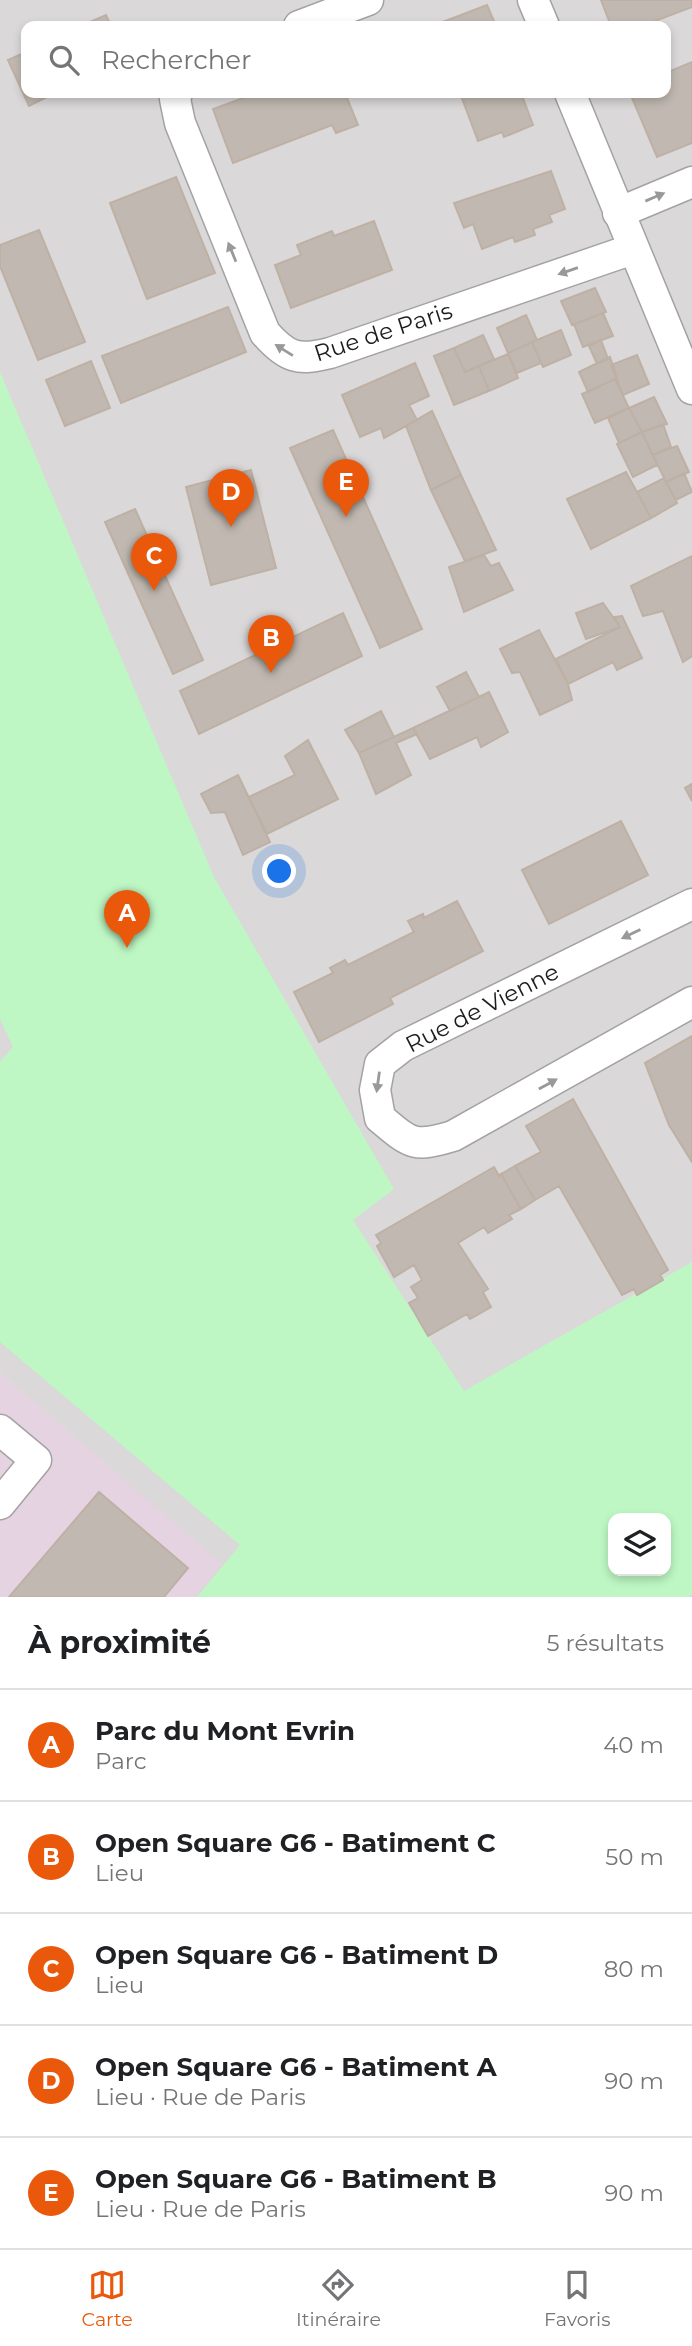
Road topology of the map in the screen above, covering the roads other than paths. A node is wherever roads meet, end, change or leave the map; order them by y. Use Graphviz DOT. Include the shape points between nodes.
graph roads {
  1 [pos="368,0"];
  2 [pos="533,0"];
  3 [pos="312,21"];
  4 [pos="542,21"];
  5 [pos="177,98"];
  6 [pos="572,98"];
  7 [pos="692,182"];
  8 [pos="618,214"];
  9 [pos="633,249"];
  10 [pos="692,389"];
  11 [pos="692,904"];
  12 [pos="692,1002"];
  13 [pos="0,1430"];
  14 [pos="0,1504"];
  1 -- 3 [label="street"];
  2 -- 4 [label="street"];
  9 -- 5 [label="street, Rue de Paris, one-way" via="330,353 297,357 281,352 265,334 177,115"];
  6 -- 8 [label="street"];
  8 -- 7 [label="street, one-way"];
  8 -- 9 [label="street"];
  9 -- 10 [label="street"];
  11 -- 12 [label="street, Rue de Vienne, one-way" via="403,1046 380,1064 375,1090 380,1118 406,1139 423,1145 453,1136"];
  13 -- 14 [label="street" via="36,1460"];
}
